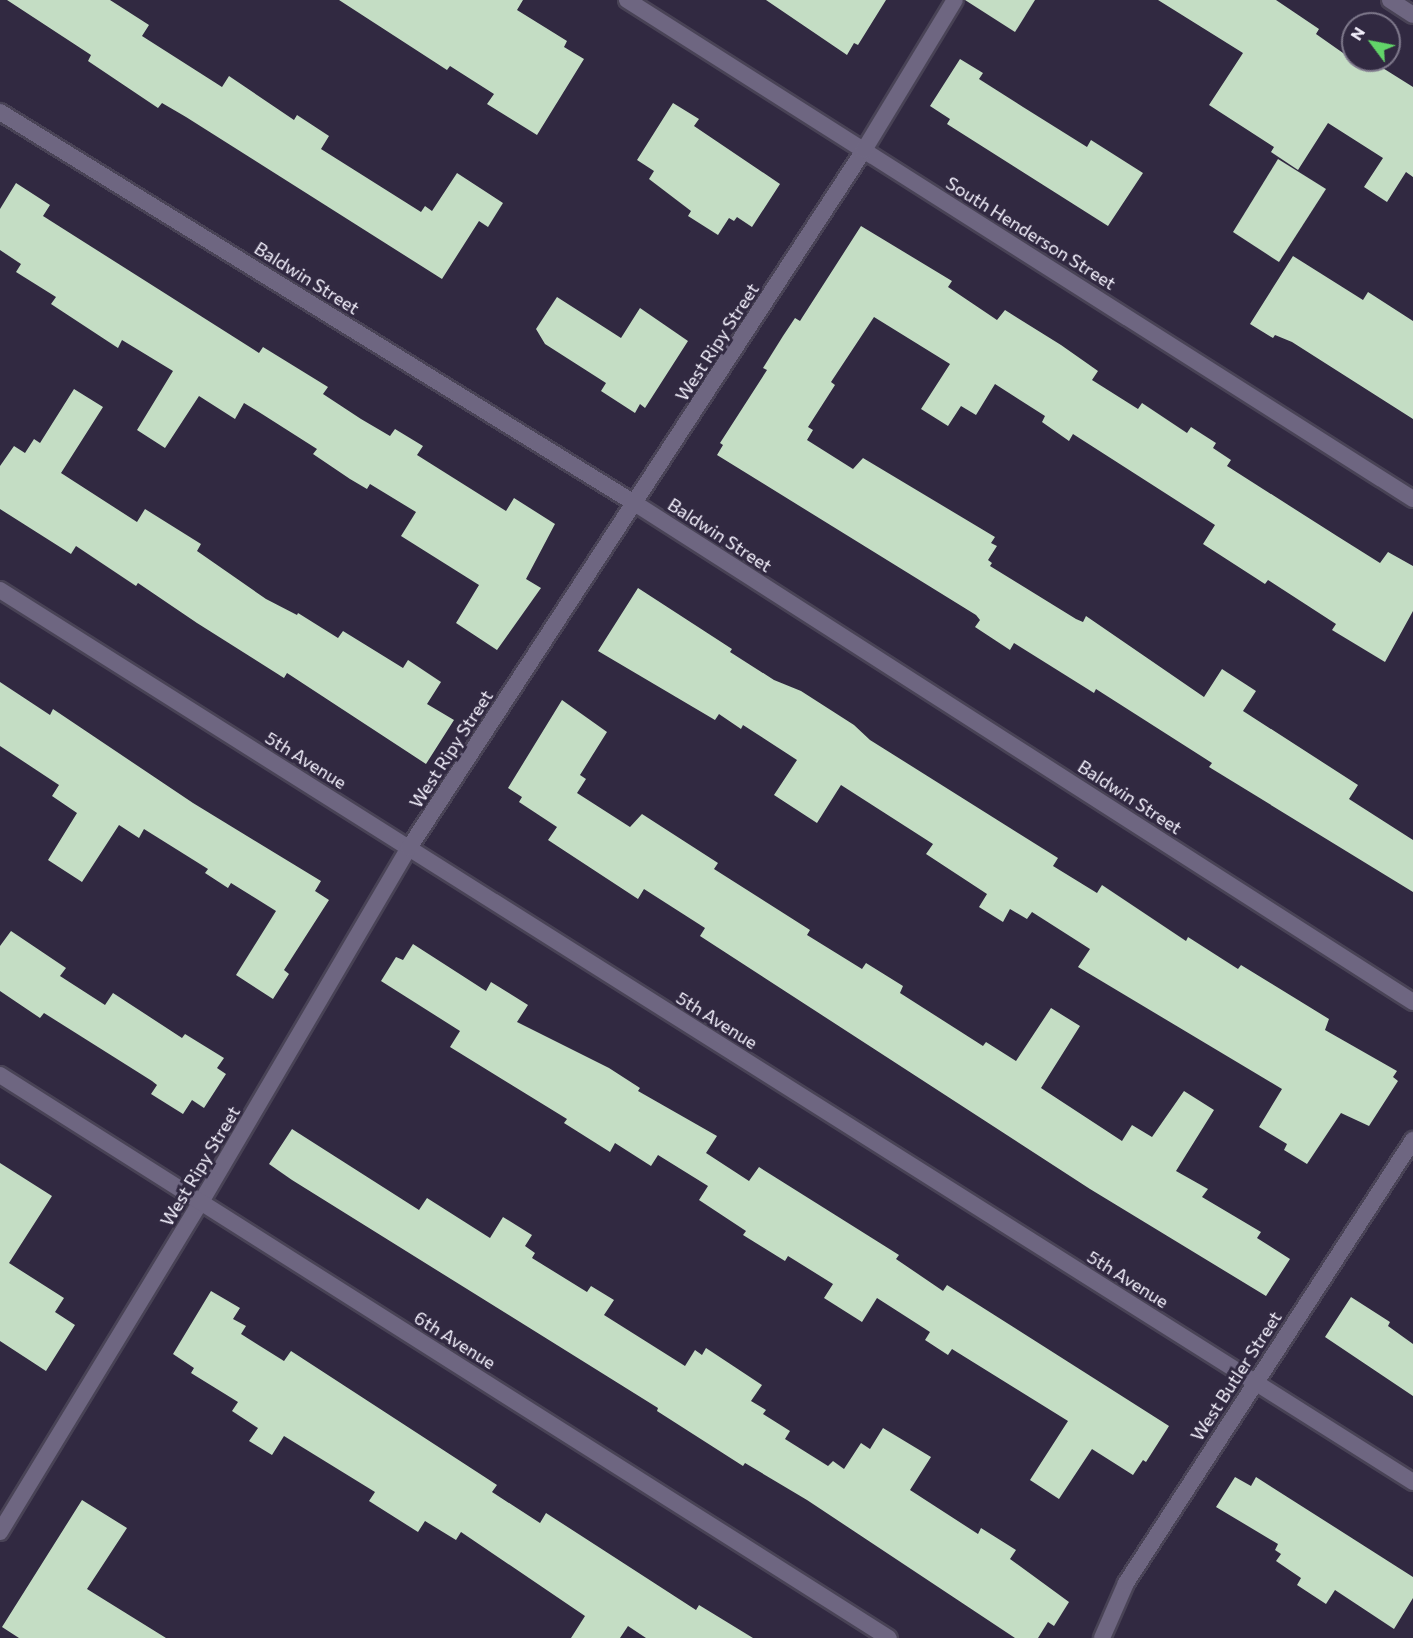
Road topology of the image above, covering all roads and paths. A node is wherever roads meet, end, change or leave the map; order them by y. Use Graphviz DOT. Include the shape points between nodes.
graph roads {
  1 [pos="627,0"];
  2 [pos="955,0"];
  3 [pos="1390,0"];
  4 [pos="1413,15"];
  5 [pos="0,112"];
  6 [pos="864,150"];
  7 [pos="1413,499"];
  8 [pos="636,504"];
  9 [pos="0,590"];
  10 [pos="410,848"];
  11 [pos="1413,1002"];
  12 [pos="0,1075"];
  13 [pos="1413,1140"];
  14 [pos="201,1202"];
  15 [pos="1255,1382"];
  16 [pos="1413,1482"];
  17 [pos="0,1532"];
  18 [pos="889,1638"];
  19 [pos="1102,1638"];
  1 -- 6 [label="street, South Henderson Street"];
  2 -- 6 [label="street, West Ripy Street"];
  3 -- 4 [label="street"];
  5 -- 8 [label="street, Baldwin Street"];
  6 -- 7 [label="street, South Henderson Street"];
  6 -- 8 [label="street, West Ripy Street"];
  8 -- 10 [label="street, West Ripy Street"];
  8 -- 11 [label="street, Baldwin Street"];
  9 -- 10 [label="street, 5th Avenue"];
  10 -- 14 [label="street, West Ripy Street"];
  10 -- 15 [label="street, 5th Avenue"];
  12 -- 14 [label="street, 6th Avenue"];
  13 -- 15 [label="street, West Butler Street"];
  14 -- 17 [label="street, West Ripy Street"];
  14 -- 18 [label="street, 6th Avenue"];
  15 -- 16 [label="street, 5th Avenue"];
  15 -- 19 [label="street, West Butler Street" via="1126,1583"];
}
